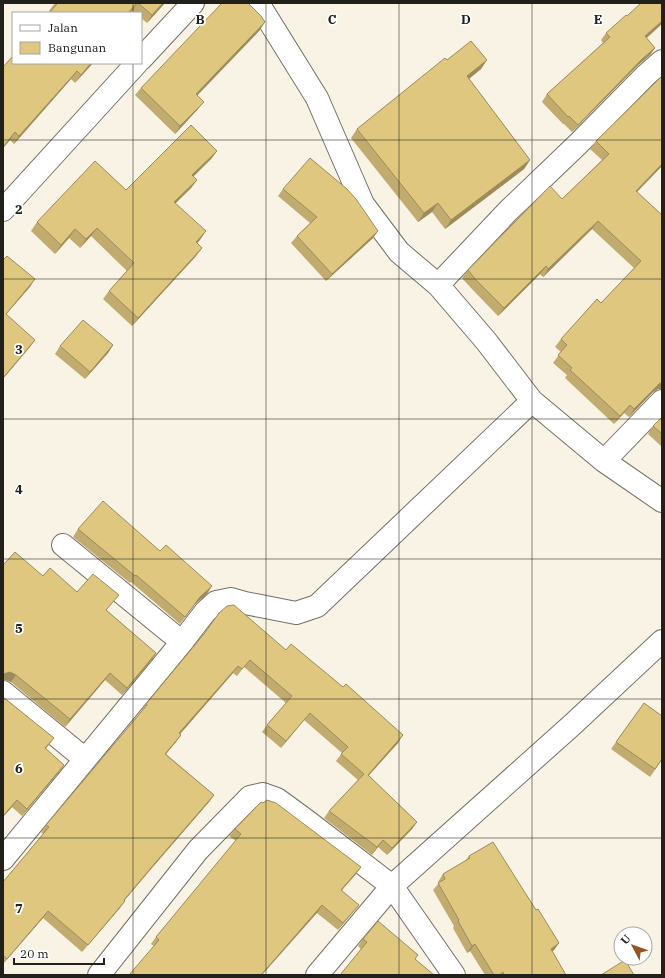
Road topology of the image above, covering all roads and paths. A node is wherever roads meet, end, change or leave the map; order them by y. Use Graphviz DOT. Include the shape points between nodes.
graph roads {
  1 [pos="194,3"];
  2 [pos="258,3"];
  3 [pos="142,58"];
  4 [pos="662,61"];
  5 [pos="136,64"];
  6 [pos="3,210"];
  7 [pos="438,285"];
  8 [pos="532,401"];
  9 [pos="662,401"];
  10 [pos="604,461"];
  11 [pos="662,501"];
  12 [pos="63,545"];
  13 [pos="662,640"];
  14 [pos="182,642"];
  15 [pos="3,692"];
  16 [pos="85,759"];
  17 [pos="3,859"];
  18 [pos="392,886"];
  19 [pos="99,975"];
  20 [pos="317,975"];
  21 [pos="454,975"];
  1 -- 3 [label="street"];
  2 -- 7 [label="street" via="317,98 363,204 399,252"];
  4 -- 7 [label="street" via="508,211"];
  5 -- 6 [label="street"];
  7 -- 8 [label="street" via="486,341"];
  8 -- 10 [label="street"];
  8 -- 14 [label="street" via="317,606 296,612 231,599 216,602"];
  9 -- 10 [label="street"];
  10 -- 11 [label="street"];
  12 -- 14 [label="street"];
  13 -- 18 [label="street" via="572,725"];
  14 -- 16 [label="street"];
  15 -- 16 [label="street"];
  16 -- 17 [label="street"];
  18 -- 19 [label="street" via="277,799 263,794 250,797 198,850"];
  18 -- 20 [label="street"];
  18 -- 21 [label="street"];
}
